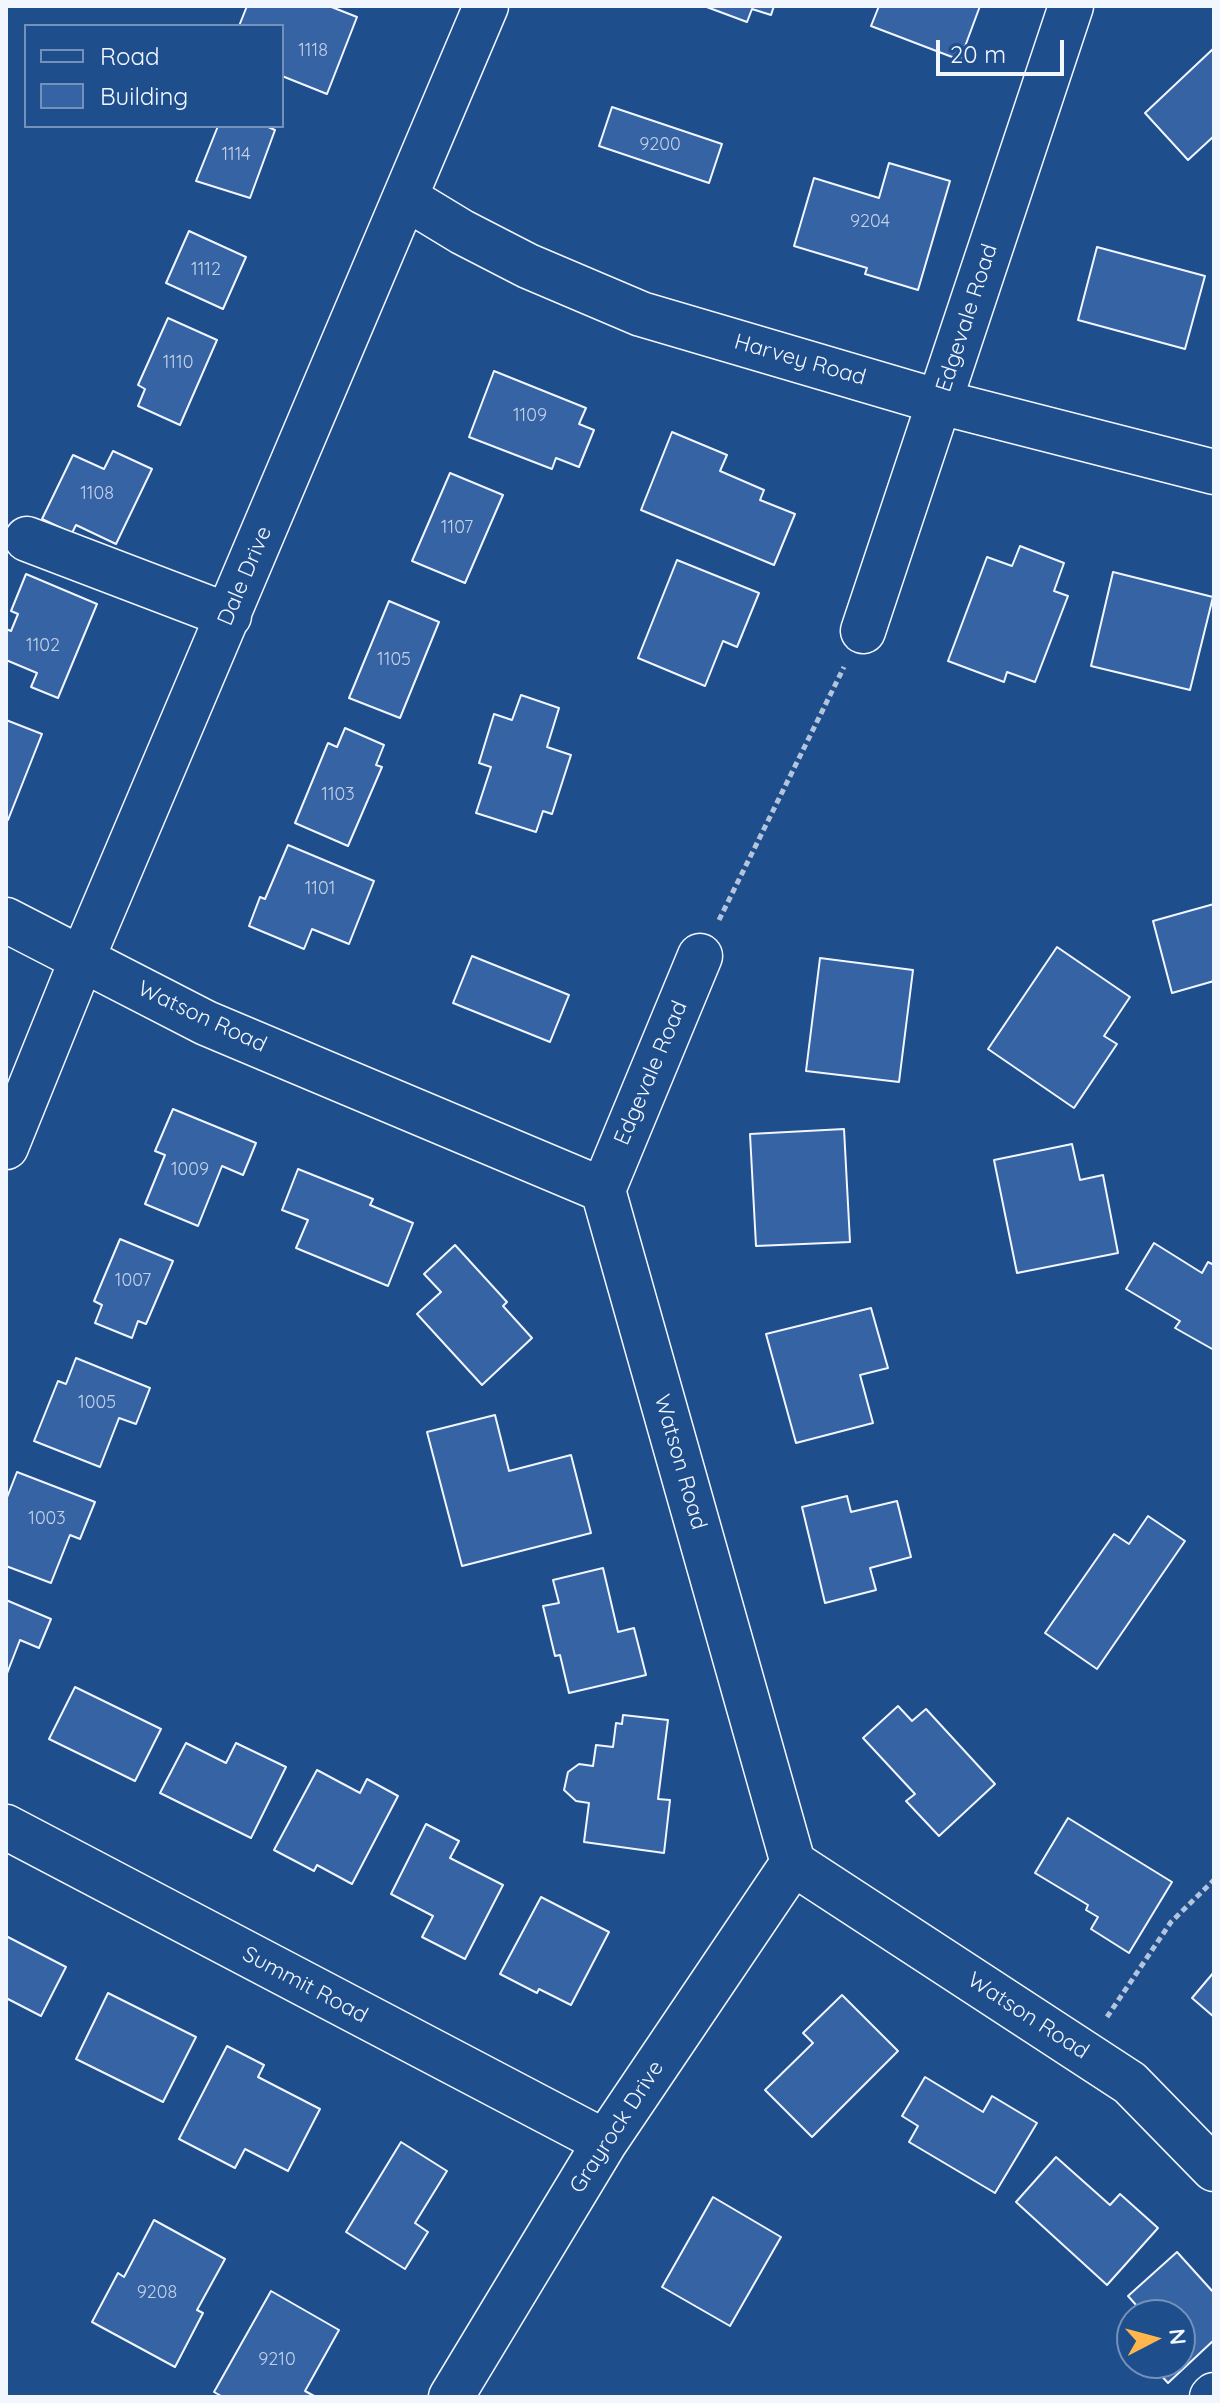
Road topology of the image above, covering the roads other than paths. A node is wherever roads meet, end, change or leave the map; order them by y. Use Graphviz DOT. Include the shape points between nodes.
graph roads {
  1 [pos="486,6"];
  2 [pos="1071,6"];
  3 [pos="406,198"];
  4 [pos="940,402"];
  5 [pos="1214,472"];
  6 [pos="27,539"];
  7 [pos="229,616"];
  8 [pos="863,631"];
  9 [pos="6,920"];
  10 [pos="700,956"];
  11 [pos="82,959"];
  12 [pos="6,1147"];
  13 [pos="603,1190"];
  14 [pos="6,1827"];
  15 [pos="793,1863"];
  16 [pos="605,2142"];
  17 [pos="1214,2169"];
  18 [pos="451,2397"];
  1 -- 3 [label="street, Dale Drive"];
  2 -- 4 [label="street, Edgevale Road"];
  3 -- 4 [label="street, Harvey Road" via="528,266 641,314"];
  3 -- 7 [label="street, Dale Drive"];
  4 -- 5 [label="street, Harvey Road"];
  4 -- 8 [label="street, Edgevale Road"];
  6 -- 7 [label="street"];
  7 -- 11 [label="street, Dale Drive"];
  9 -- 11 [label="street, Watson Road"];
  10 -- 13 [label="street, Edgevale Road"];
  11 -- 12 [label="street, Dale Drive"];
  11 -- 13 [label="street, Watson Road" via="206,1023"];
  13 -- 15 [label="street, Watson Road"];
  14 -- 16 [label="street, Summit Road"];
  15 -- 16 [label="street, Grayrock Drive"];
  15 -- 17 [label="street, Watson Road" via="1130,2083"];
  16 -- 18 [label="street, Grayrock Drive"];
}
